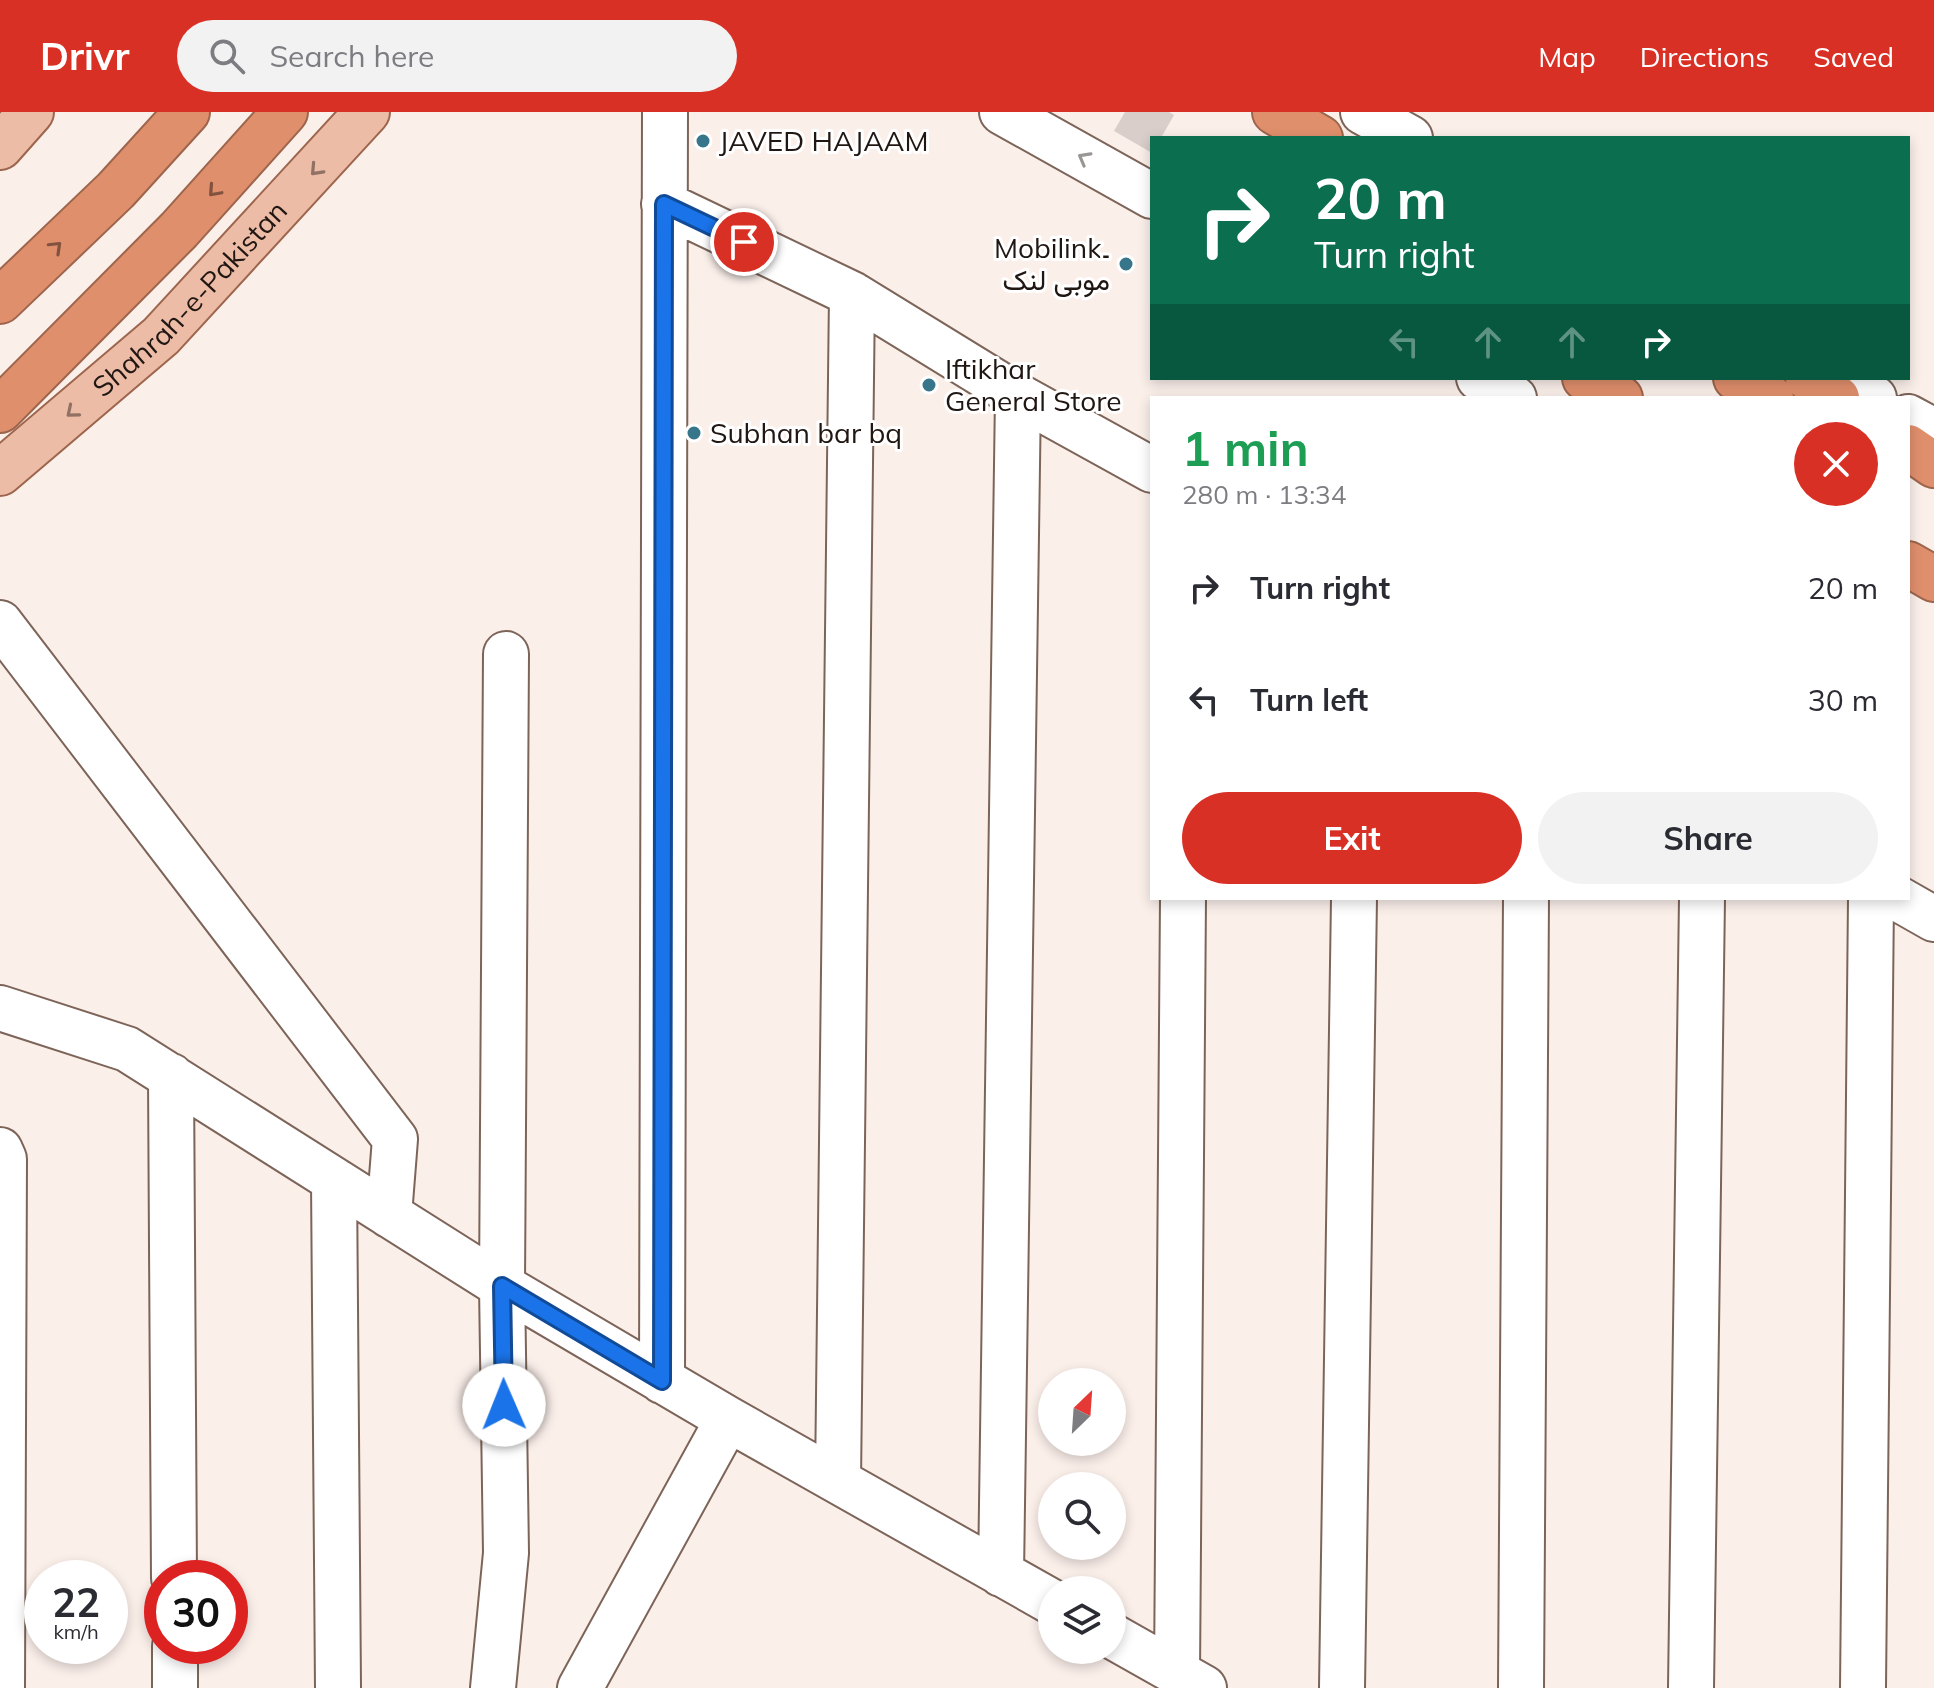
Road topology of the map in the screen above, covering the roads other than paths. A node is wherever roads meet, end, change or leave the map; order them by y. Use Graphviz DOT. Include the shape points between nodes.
graph roads {
  1 [pos="31,112"];
  2 [pos="187,112"];
  3 [pos="285,112"];
  4 [pos="367,112"];
  5 [pos="665,112"];
  6 [pos="1002,112"];
  7 [pos="1275,112"];
  8 [pos="1363,112"];
  9 [pos="1317,136"];
  10 [pos="1406,136"];
  11 [pos="0,147"];
  12 [pos="1150,195"];
  13 [pos="664,204"];
  14 [pos="852,294"];
  15 [pos="0,301"];
  16 [pos="1482,380"];
  17 [pos="1588,380"];
  18 [pos="1740,380"];
  19 [pos="1811,380"];
  20 [pos="1842,380"];
  21 [pos="1018,396"];
  22 [pos="1510,396"];
  23 [pos="1616,396"];
  24 [pos="1768,396"];
  25 [pos="1834,396"];
  26 [pos="1870,396"];
  27 [pos="0,410"];
  28 [pos="1910,418"];
  29 [pos="1934,431"];
  30 [pos="1910,448"];
  31 [pos="1934,465"];
  32 [pos="1150,469"];
  33 [pos="0,473"];
  34 [pos="1910,478"];
  35 [pos="1934,492"];
  36 [pos="0,623"];
  37 [pos="506,654"];
  38 [pos="1183,900"];
  39 [pos="1354,900"];
  40 [pos="1526,900"];
  41 [pos="1702,900"];
  42 [pos="1871,900"];
  43 [pos="1901,900"];
  44 [pos="1934,919"];
  45 [pos="0,1008"];
  46 [pos="171,1076"];
  47 [pos="0,1150"];
  48 [pos="334,1180"];
  49 [pos="389,1215"];
  50 [pos="502,1286"];
  51 [pos="662,1381"];
  52 [pos="728,1419"];
  53 [pos="838,1481"];
  54 [pos="174,1560"];
  55 [pos="1001,1574"];
  56 [pos="1038,1594"];
  57 [pos="1126,1644"];
  58 [pos="175,1664"];
  59 [pos="1191,1680"];
  60 [pos="2,1688"];
  61 [pos="175,1688"];
  62 [pos="338,1688"];
  63 [pos="493,1688"];
  64 [pos="580,1688"];
  65 [pos="1342,1688"];
  66 [pos="1521,1688"];
  67 [pos="1691,1688"];
  68 [pos="1863,1688"];
  1 -- 11 [label="main road"];
  15 -- 2 [label="highway, one-way" via="116,190"];
  3 -- 27 [label="highway, one-way" via="179,230"];
  4 -- 33 [label="main road, Shahrah-e-Pakistan, one-way" via="161,336"];
  5 -- 13 [label="street"];
  12 -- 6 [label="street, one-way"];
  7 -- 9 [label="highway"];
  8 -- 10 [label="street"];
  13 -- 14 [label="street"];
  13 -- 51 [label="street"];
  14 -- 21 [label="street"];
  14 -- 53 [label="street"];
  16 -- 22 [label="street"];
  17 -- 23 [label="highway"];
  18 -- 24 [label="highway"];
  19 -- 25 [label="highway"];
  20 -- 26 [label="street"];
  21 -- 32 [label="street"];
  21 -- 55 [label="street"];
  28 -- 29 [label="street"];
  30 -- 31 [label="highway"];
  34 -- 35 [label="highway"];
  36 -- 49 [label="street" via="395,1139"];
  37 -- 50 [label="street"];
  38 -- 59 [label="street"];
  39 -- 65 [label="street"];
  40 -- 66 [label="street"];
  41 -- 67 [label="street"];
  42 -- 68 [label="street"];
  43 -- 44 [label="street"];
  45 -- 46 [label="street" via="127,1049"];
  46 -- 48 [label="street"];
  46 -- 54 [label="street"];
  47 -- 60 [label="street"];
  48 -- 49 [label="street"];
  48 -- 62 [label="street"];
  49 -- 50 [label="street"];
  50 -- 51 [label="street"];
  50 -- 63 [label="street" via="506,1553"];
  51 -- 52 [label="street"];
  52 -- 53 [label="street"];
  52 -- 64 [label="street"];
  53 -- 55 [label="street"];
  55 -- 56 [label="street"];
  57 -- 59 [label="street"];
  58 -- 61 [label="street"];
}
